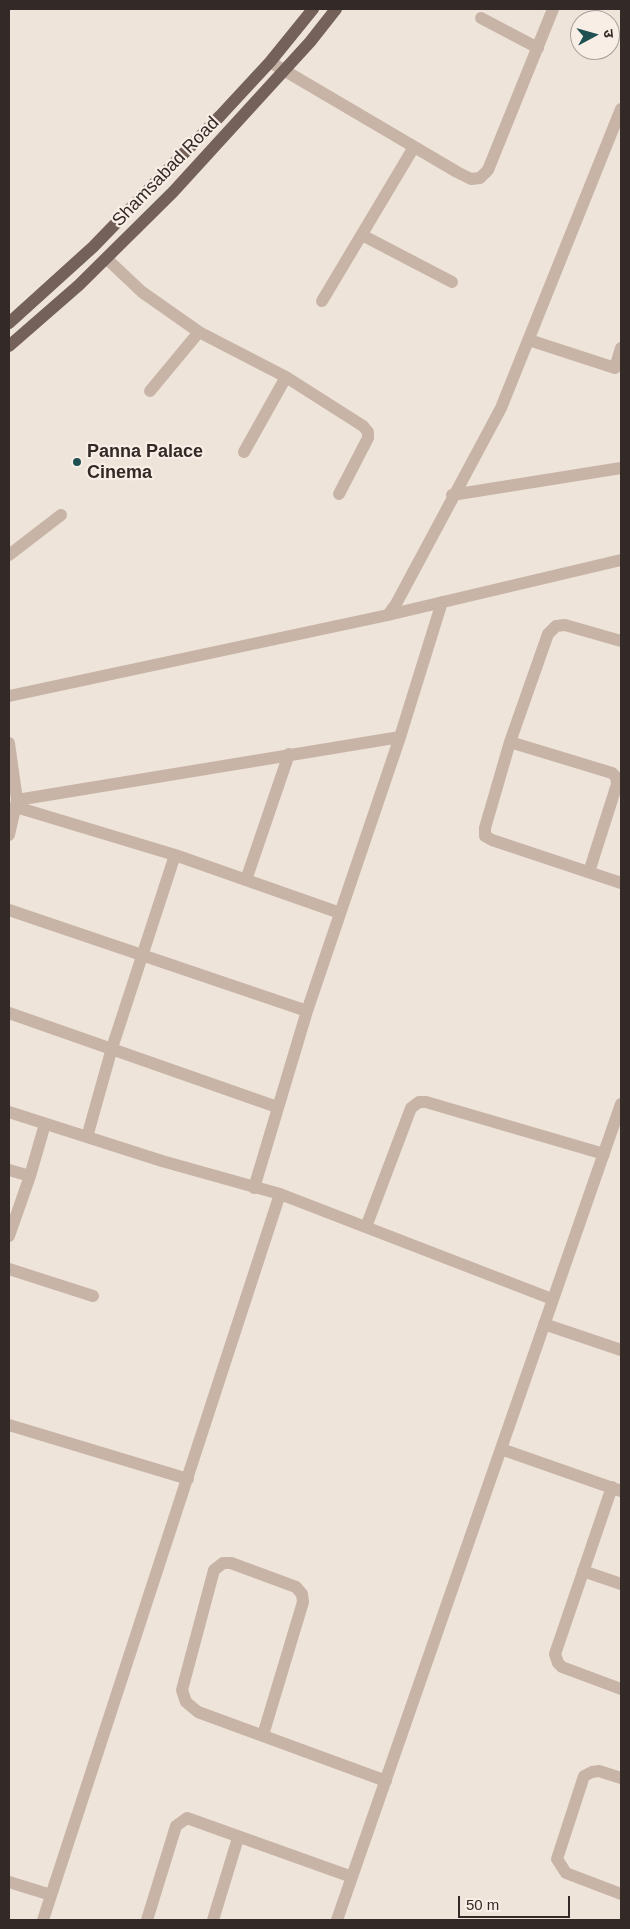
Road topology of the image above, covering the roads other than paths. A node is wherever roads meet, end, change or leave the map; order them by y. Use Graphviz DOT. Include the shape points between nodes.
graph roads {
  1 [pos="313,9"];
  2 [pos="336,9"];
  3 [pos="553,9"];
  4 [pos="481,18"];
  5 [pos="538,48"];
  6 [pos="270,62"];
  7 [pos="284,71"];
  8 [pos="621,109"];
  9 [pos="616,135"];
  10 [pos="414,147"];
  11 [pos="362,236"];
  12 [pos="107,259"];
  13 [pos="452,282"];
  14 [pos="322,301"];
  15 [pos="9,323"];
  16 [pos="199,332"];
  17 [pos="529,340"];
  18 [pos="9,346"];
  19 [pos="621,348"];
  20 [pos="618,369"];
  21 [pos="286,377"];
  22 [pos="150,391"];
  23 [pos="244,452"];
  24 [pos="621,468"];
  25 [pos="339,494"];
  26 [pos="452,495"];
  27 [pos="61,514"];
  28 [pos="9,556"];
  29 [pos="621,560"];
  30 [pos="442,602"];
  31 [pos="388,615"];
  32 [pos="621,641"];
  33 [pos="9,696"];
  34 [pos="400,737"];
  35 [pos="510,742"];
  36 [pos="9,743"];
  37 [pos="289,754"];
  38 [pos="16,803"];
  39 [pos="9,835"];
  40 [pos="175,854"];
  41 [pos="589,872"];
  42 [pos="246,880"];
  43 [pos="621,883"];
  44 [pos="9,910"];
  45 [pos="340,913"];
  46 [pos="143,955"];
  47 [pos="307,1011"];
  48 [pos="9,1013"];
  49 [pos="112,1048"];
  50 [pos="621,1104"];
  51 [pos="277,1107"];
  52 [pos="9,1112"];
  53 [pos="45,1124"];
  54 [pos="87,1137"];
  55 [pos="604,1154"];
  56 [pos="9,1170"];
  57 [pos="30,1176"];
  58 [pos="254,1188"];
  59 [pos="280,1194"];
  60 [pos="366,1228"];
  61 [pos="9,1236"];
  62 [pos="9,1270"];
  63 [pos="93,1296"];
  64 [pos="552,1299"];
  65 [pos="544,1324"];
  66 [pos="621,1350"];
  67 [pos="9,1425"];
  68 [pos="501,1449"];
  69 [pos="188,1479"];
  70 [pos="616,1489"];
  71 [pos="583,1571"];
  72 [pos="621,1584"];
  73 [pos="621,1689"];
  74 [pos="262,1735"];
  75 [pos="621,1778"];
  76 [pos="386,1781"];
  77 [pos="238,1838"];
  78 [pos="352,1877"];
  79 [pos="9,1882"];
  80 [pos="621,1894"];
  81 [pos="51,1895"];
  82 [pos="43,1920"];
  83 [pos="147,1920"];
  84 [pos="213,1920"];
  85 [pos="337,1920"];
  1 -- 6 [label="main road, Shamsabad Road"];
  2 -- 7 [label="main road, Shamsabad Road"];
  3 -- 5 [label="street"];
  4 -- 5 [label="street"];
  5 -- 10 [label="street" via="488,170 480,178 457,172"];
  6 -- 7 [label="street"];
  6 -- 15 [label="main road, Shamsabad Road" via="93,248"];
  7 -- 10 [label="street"];
  7 -- 12 [label="main road, Shamsabad Road"];
  8 -- 9 [label="street"];
  9 -- 17 [label="street"];
  10 -- 11 [label="street"];
  11 -- 13 [label="street"];
  11 -- 14 [label="street"];
  12 -- 16 [label="street" via="142,292"];
  12 -- 18 [label="main road, Shamsabad Road"];
  16 -- 21 [label="street"];
  16 -- 22 [label="street"];
  17 -- 20 [label="street"];
  17 -- 26 [label="street" via="501,408"];
  19 -- 20 [label="street"];
  21 -- 23 [label="street"];
  21 -- 25 [label="street" via="368,432 368,438"];
  24 -- 26 [label="street"];
  26 -- 31 [label="street"];
  27 -- 28 [label="street"];
  29 -- 30 [label="street"];
  30 -- 31 [label="street"];
  30 -- 34 [label="street"];
  31 -- 33 [label="street"];
  32 -- 35 [label="street" via="565,624 556,626 548,634"];
  34 -- 37 [label="street"];
  34 -- 45 [label="street"];
  35 -- 41 [label="street" via="485,836"];
  35 -- 41 [label="street" via="612,773 616,777 617,784"];
  36 -- 38 [label="street"];
  37 -- 38 [label="street"];
  37 -- 42 [label="street"];
  38 -- 39 [label="street"];
  38 -- 40 [label="street"];
  40 -- 42 [label="street"];
  40 -- 46 [label="street"];
  41 -- 43 [label="street"];
  42 -- 45 [label="street"];
  44 -- 46 [label="street"];
  45 -- 47 [label="street"];
  46 -- 47 [label="street"];
  46 -- 49 [label="street"];
  47 -- 51 [label="street"];
  48 -- 49 [label="street"];
  49 -- 51 [label="street"];
  49 -- 54 [label="street"];
  50 -- 55 [label="street"];
  51 -- 58 [label="street"];
  52 -- 53 [label="street"];
  53 -- 54 [label="street"];
  53 -- 57 [label="street"];
  54 -- 58 [label="street"];
  55 -- 60 [label="street" via="419,1102 411,1108"];
  55 -- 64 [label="street"];
  56 -- 57 [label="street"];
  57 -- 61 [label="street"];
  58 -- 59 [label="street"];
  59 -- 60 [label="street"];
  59 -- 69 [label="street"];
  60 -- 64 [label="street"];
  62 -- 63 [label="street"];
  64 -- 65 [label="street"];
  65 -- 66 [label="street"];
  65 -- 68 [label="street"];
  67 -- 69 [label="street"];
  68 -- 70 [label="street"];
  68 -- 76 [label="street"];
  69 -- 81 [label="street"];
  70 -- 71 [label="street"];
  71 -- 72 [label="street"];
  71 -- 73 [label="street" via="555,1654 562,1667"];
  74 -- 74 [label="street" via="198,1712 186,1702 182,1690 214,1570 223,1563 296,1587 302,1594 303,1602"];
  74 -- 76 [label="street"];
  75 -- 80 [label="street" via="599,1771 584,1776 557,1859 566,1873"];
  76 -- 78 [label="street"];
  77 -- 78 [label="street"];
  77 -- 83 [label="street" via="191,1819 180,1821"];
  77 -- 84 [label="street"];
  78 -- 85 [label="street"];
  79 -- 81 [label="street"];
  81 -- 82 [label="street"];
}
